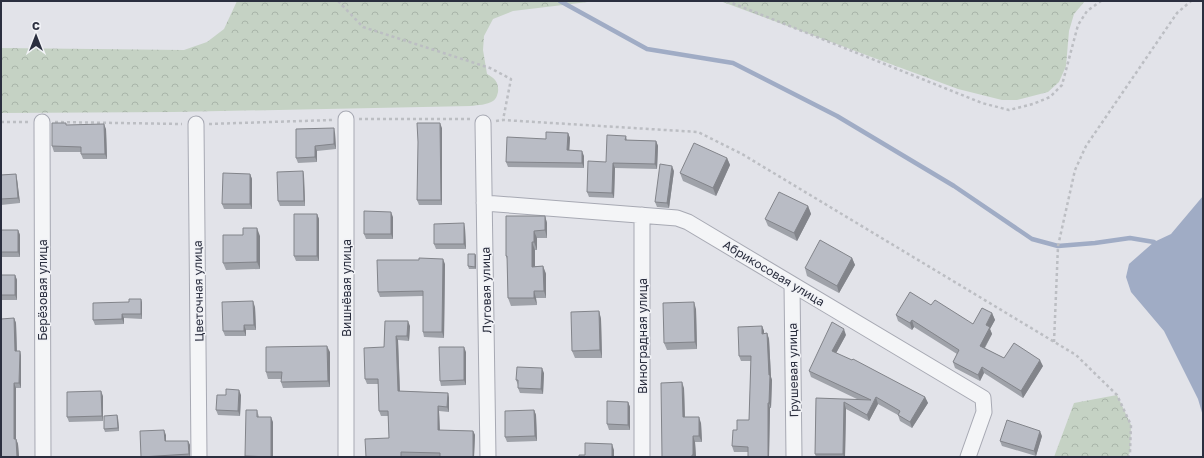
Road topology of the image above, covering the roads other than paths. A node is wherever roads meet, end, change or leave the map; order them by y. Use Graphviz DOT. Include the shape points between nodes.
graph roads {
  1 [pos="346,119"];
  2 [pos="42,122"];
  3 [pos="483,123"];
  4 [pos="196,124"];
  5 [pos="484,203"];
  6 [pos="642,215"];
  7 [pos="792,284"];
  8 [pos="43,457"];
  9 [pos="199,457"];
  10 [pos="346,457"];
  11 [pos="488,457"];
  12 [pos="642,457"];
  13 [pos="794,457"];
  14 [pos="968,457"];
  1 -- 10 [label="street, Вишнёвая улица"];
  2 -- 8 [label="street, Берёзовая улица"];
  3 -- 5 [label="street, Луговая улица"];
  4 -- 9 [label="street, Цветочная улица"];
  5 -- 6 [label="street, Абрикосовая улица"];
  5 -- 11 [label="street, Луговая улица"];
  6 -- 7 [label="street, Абрикосовая улица" via="676,218 688,222"];
  6 -- 12 [label="street, Виноградная улица"];
  7 -- 13 [label="street, Грушевая улица"];
  7 -- 14 [label="street, Абрикосовая улица" via="983,398 984,412"];
}
